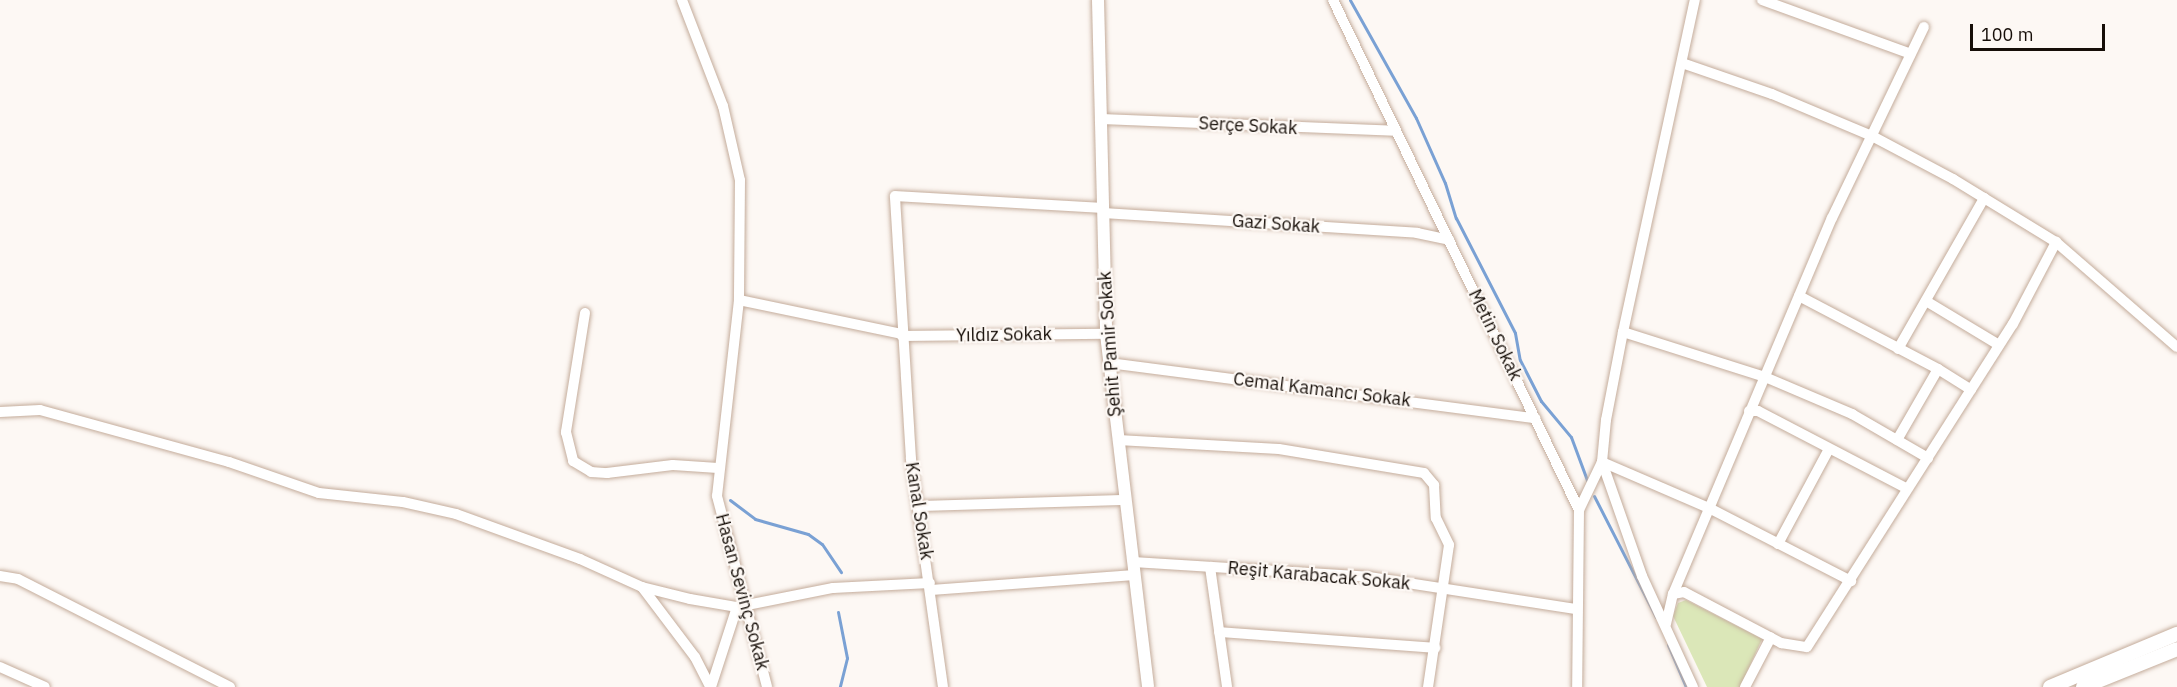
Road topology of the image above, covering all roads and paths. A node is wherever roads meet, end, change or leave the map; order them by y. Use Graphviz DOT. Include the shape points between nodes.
graph roads {
  1 [pos="682,0"];
  2 [pos="1098,0"];
  3 [pos="1333,0"];
  4 [pos="1695,0"];
  5 [pos="1762,0"];
  6 [pos="1924,27"];
  7 [pos="1911,54"];
  8 [pos="1682,63"];
  9 [pos="1100,118"];
  10 [pos="1396,131"];
  11 [pos="1872,136"];
  12 [pos="895,196"];
  13 [pos="1984,198"];
  14 [pos="1103,210"];
  15 [pos="1449,240"];
  16 [pos="2056,242"];
  17 [pos="1799,296"];
  18 [pos="739,300"];
  19 [pos="1926,301"];
  20 [pos="585,313"];
  21 [pos="1623,332"];
  22 [pos="1106,334"];
  23 [pos="902,335"];
  24 [pos="1999,345"];
  25 [pos="2177,347"];
  26 [pos="1898,349"];
  27 [pos="1109,363"];
  28 [pos="1938,369"];
  29 [pos="1765,377"];
  30 [pos="1971,390"];
  31 [pos="1749,411"];
  32 [pos="0,412"];
  33 [pos="1535,418"];
  34 [pos="1118,440"];
  35 [pos="1897,440"];
  36 [pos="1829,449"];
  37 [pos="1928,458"];
  38 [pos="1602,462"];
  39 [pos="718,472"];
  40 [pos="1906,488"];
  41 [pos="1125,500"];
  42 [pos="918,506"];
  43 [pos="1709,508"];
  44 [pos="1579,510"];
  45 [pos="1778,544"];
  46 [pos="1210,567"];
  47 [pos="1133,569"];
  48 [pos="0,576"];
  49 [pos="1851,581"];
  50 [pos="931,586"];
  51 [pos="642,587"];
  52 [pos="1445,589"];
  53 [pos="1673,594"];
  54 [pos="740,606"];
  55 [pos="1576,609"];
  56 [pos="1666,624"];
  57 [pos="1219,632"];
  58 [pos="2177,634"];
  59 [pos="1771,637"];
  60 [pos="1435,648"];
  61 [pos="2177,649"];
  62 [pos="0,667"];
  63 [pos="45,687"];
  64 [pos="230,687"];
  65 [pos="711,687"];
  66 [pos="767,687"];
  67 [pos="944,687"];
  68 [pos="1148,687"];
  69 [pos="1227,687"];
  70 [pos="1428,687"];
  71 [pos="1577,687"];
  72 [pos="1693,687"];
  73 [pos="1745,687"];
  74 [pos="2050,687"];
  75 [pos="2083,687"];
  1 -- 18 [label="street, Hasan Sevinç Sokak" via="723,106 740,180"];
  2 -- 9 [label="street, Şehit Pamir Sokak"];
  3 -- 10 [label="street, Metin Sokak"];
  4 -- 8 [label="street"];
  5 -- 7 [label="street"];
  6 -- 7 [label="street"];
  7 -- 11 [label="street"];
  8 -- 11 [label="street" via="1772,94"];
  8 -- 21 [label="street"];
  9 -- 10 [label="street, Serçe Sokak"];
  9 -- 14 [label="street, Şehit Pamir Sokak"];
  10 -- 15 [label="street, Metin Sokak"];
  11 -- 13 [label="street"];
  11 -- 17 [label="street"];
  12 -- 14 [label="street, Gazi Sokak"];
  12 -- 23 [label="street, Kanal Sokak"];
  13 -- 16 [label="street"];
  13 -- 19 [label="street"];
  14 -- 15 [label="street, Gazi Sokak" via="1417,233"];
  14 -- 22 [label="street, Şehit Pamir Sokak"];
  15 -- 33 [label="street, Metin Sokak"];
  16 -- 24 [label="street"];
  16 -- 25 [label="street"];
  17 -- 26 [label="street"];
  17 -- 29 [label="street"];
  18 -- 23 [label="street, Yıldız Sokak"];
  18 -- 39 [label="street, Hasan Sevinç Sokak"];
  19 -- 24 [label="street"];
  19 -- 26 [label="street"];
  20 -- 39 [label="street" via="566,432 573,461 591,472 673,465"];
  21 -- 29 [label="street"];
  21 -- 38 [label="street"];
  22 -- 23 [label="street, Yıldız Sokak"];
  22 -- 27 [label="street, Şehit Pamir Sokak"];
  23 -- 42 [label="street, Kanal Sokak"];
  24 -- 30 [label="street"];
  26 -- 28 [label="street"];
  27 -- 33 [label="street, Cemal Kamancı Sokak"];
  27 -- 34 [label="street, Şehit Pamir Sokak"];
  28 -- 30 [label="street"];
  28 -- 35 [label="street"];
  29 -- 31 [label="street"];
  29 -- 35 [label="street" via="1852,414"];
  30 -- 37 [label="street"];
  31 -- 36 [label="street" via="1758,411"];
  31 -- 43 [label="street"];
  32 -- 51 [label="street" via="40,411 229,462 319,493 403,502 456,514 569,555"];
  33 -- 44 [label="street, Metin Sokak"];
  34 -- 41 [label="street, Şehit Pamir Sokak"];
  34 -- 52 [label="street" via="1279,448 1424,473 1434,486 1436,518 1449,545"];
  35 -- 37 [label="street"];
  36 -- 40 [label="street"];
  36 -- 45 [label="street"];
  37 -- 40 [label="street"];
  38 -- 43 [label="street"];
  38 -- 44 [label="street"];
  38 -- 56 [label="street" via="1642,576"];
  39 -- 54 [label="street, Hasan Sevinç Sokak" via="717,496"];
  40 -- 49 [label="street"];
  41 -- 42 [label="street"];
  41 -- 47 [label="street, Şehit Pamir Sokak"];
  42 -- 50 [label="street, Kanal Sokak"];
  43 -- 45 [label="street"];
  43 -- 53 [label="street"];
  44 -- 55 [label="street, Metin Sokak"];
  45 -- 49 [label="street"];
  46 -- 47 [label="street, Reşit Karabacak Sokak"];
  46 -- 52 [label="street, Reşit Karabacak Sokak" via="1369,577"];
  46 -- 57 [label="street"];
  47 -- 50 [label="street, Reşit Karabacak Sokak"];
  47 -- 68 [label="street, Şehit Pamir Sokak"];
  48 -- 64 [label="street" via="18,579"];
  49 -- 59 [label="street" via="1807,647 1798,649"];
  50 -- 54 [label="street, Reşit Karabacak Sokak" via="833,588"];
  50 -- 67 [label="street, Kanal Sokak"];
  51 -- 54 [label="street"];
  51 -- 65 [label="street" via="695,657"];
  52 -- 55 [label="street, Reşit Karabacak Sokak"];
  52 -- 60 [label="street"];
  53 -- 56 [label="street"];
  53 -- 59 [label="street" via="1684,592"];
  54 -- 65 [label="street"];
  54 -- 66 [label="street, Hasan Sevinç Sokak"];
  55 -- 71 [label="street, Metin Sokak"];
  56 -- 72 [label="street"];
  57 -- 60 [label="street"];
  57 -- 69 [label="street"];
  58 -- 74 [label="main road"];
  59 -- 73 [label="street"];
  60 -- 70 [label="street"];
  61 -- 75 [label="main road"];
  62 -- 63 [label="street"];
}
